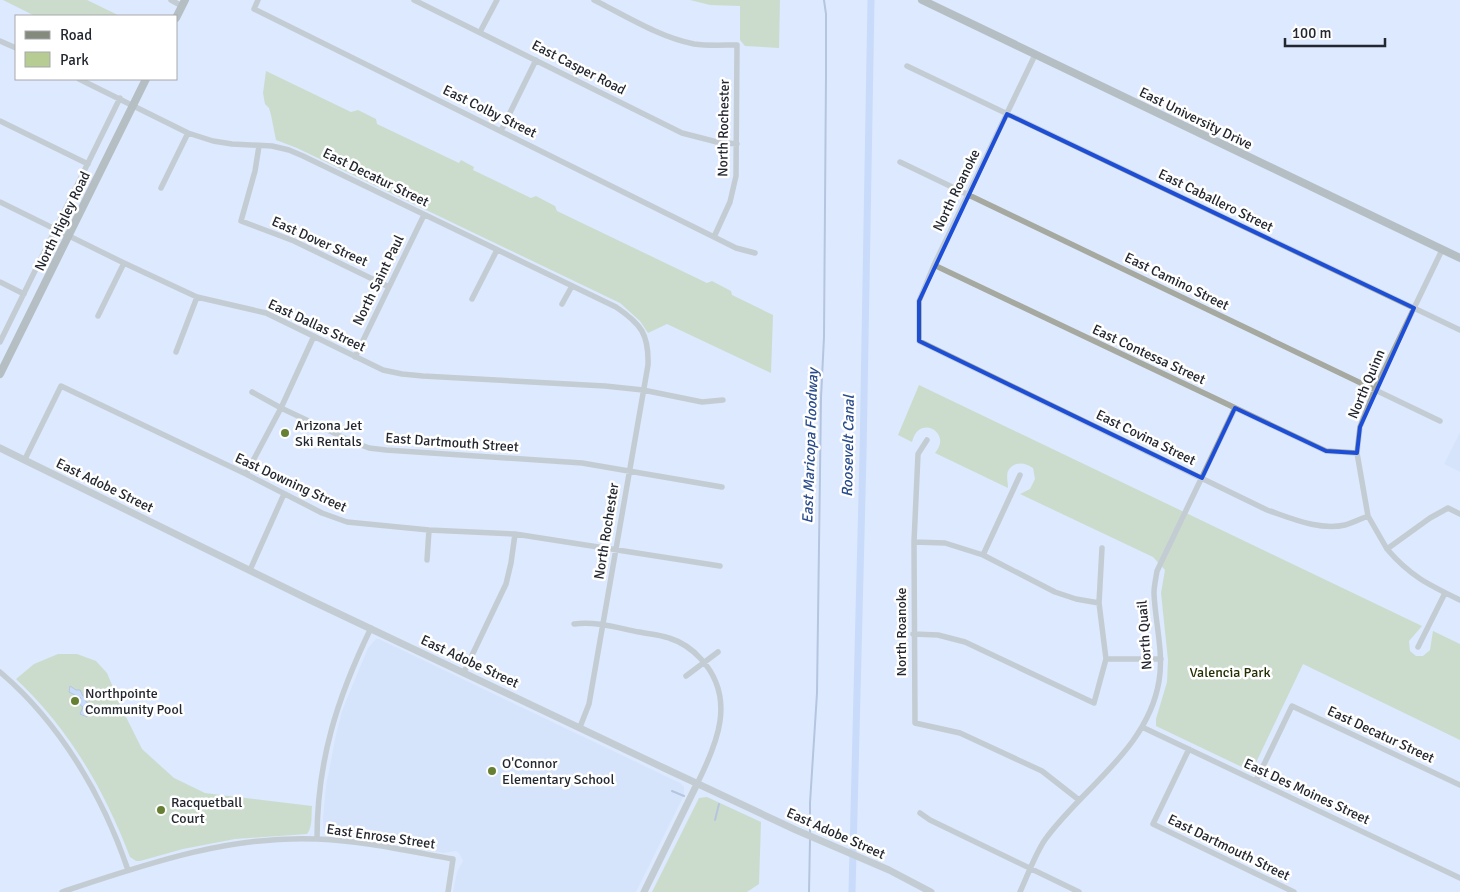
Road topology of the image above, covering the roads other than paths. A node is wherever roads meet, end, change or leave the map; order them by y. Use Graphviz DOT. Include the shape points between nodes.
graph roads {
  1 [pos="171,0"];
  2 [pos="258,0"];
  3 [pos="414,0"];
  4 [pos="496,0"];
  5 [pos="594,0"];
  6 [pos="922,0"];
  7 [pos="184,3"];
  8 [pos="178,15"];
  9 [pos="480,32"];
  10 [pos="0,40"];
  11 [pos="15,48"];
  12 [pos="1035,55"];
  13 [pos="536,60"];
  14 [pos="907,66"];
  15 [pos="81,80"];
  16 [pos="146,80"];
  17 [pos="120,98"];
  18 [pos="133,105"];
  19 [pos="1007,114"];
  20 [pos="0,122"];
  21 [pos="501,130"];
  22 [pos="188,133"];
  23 [pos="737,144"];
  24 [pos="259,146"];
  25 [pos="900,162"];
  26 [pos="88,164"];
  27 [pos="161,188"];
  28 [pos="968,194"];
  29 [pos="0,202"];
  30 [pos="424,215"];
  31 [pos="56,229"];
  32 [pos="68,236"];
  33 [pos="714,237"];
  34 [pos="496,250"];
  35 [pos="1442,250"];
  36 [pos="755,252"];
  37 [pos="1460,258"];
  38 [pos="124,263"];
  39 [pos="934,265"];
  40 [pos="0,282"];
  41 [pos="572,286"];
  42 [pos="389,287"];
  43 [pos="24,294"];
  44 [pos="197,297"];
  45 [pos="472,298"];
  46 [pos="562,304"];
  47 [pos="1414,308"];
  48 [pos="98,316"];
  49 [pos="1460,330"];
  50 [pos="314,336"];
  51 [pos="645,336"];
  52 [pos="919,341"];
  53 [pos="0,342"];
  54 [pos="176,352"];
  55 [pos="355,357"];
  56 [pos="0,374"];
  57 [pos="1375,389"];
  58 [pos="643,390"];
  59 [pos="252,392"];
  60 [pos="723,400"];
  61 [pos="281,408"];
  62 [pos="1235,408"];
  63 [pos="1440,421"];
  64 [pos="927,440"];
  65 [pos="0,448"];
  66 [pos="1357,453"];
  67 [pos="25,459"];
  68 [pos="629,471"];
  69 [pos="246,474"];
  70 [pos="1020,475"];
  71 [pos="1202,478"];
  72 [pos="722,487"];
  73 [pos="284,494"];
  74 [pos="1460,514"];
  75 [pos="1368,516"];
  76 [pos="429,530"];
  77 [pos="514,534"];
  78 [pos="914,542"];
  79 [pos="1102,548"];
  80 [pos="616,549"];
  81 [pos="1387,549"];
  82 [pos="984,555"];
  83 [pos="428,560"];
  84 [pos="720,566"];
  85 [pos="250,570"];
  86 [pos="1445,593"];
  87 [pos="1460,600"];
  88 [pos="1098,603"];
  89 [pos="574,624"];
  90 [pos="604,625"];
  91 [pos="371,628"];
  92 [pos="914,634"];
  93 [pos="1418,647"];
  94 [pos="718,652"];
  95 [pos="1106,659"];
  96 [pos="1161,659"];
  97 [pos="704,662"];
  98 [pos="0,672"];
  99 [pos="464,672"];
  100 [pos="686,676"];
  101 [pos="580,727"];
  102 [pos="1142,727"];
  103 [pos="1189,749"];
  104 [pos="1256,781"];
  105 [pos="697,784"];
  106 [pos="1460,786"];
  107 [pos="1078,800"];
  108 [pos="920,813"];
  109 [pos="317,839"];
  110 [pos="1031,869"];
  111 [pos="128,870"];
  112 [pos="1460,878"];
  113 [pos="62,892"];
  114 [pos="448,892"];
  115 [pos="644,892"];
  116 [pos="931,892"];
  117 [pos="1020,892"];
  118 [pos="1079,892"];
  119 [pos="1294,892"];
  1 -- 7 [label="street"];
  2 -- 21 [label="street, East Colby Street" via="254,9"];
  3 -- 9 [label="street, East Casper Road"];
  4 -- 9 [label="street"];
  5 -- 23 [label="street, North Rochester" via="679,40 737,45"];
  6 -- 12 [label="main road, East University Drive"];
  7 -- 8 [label="main road"];
  9 -- 13 [label="street, East Casper Road"];
  10 -- 11 [label="street"];
  12 -- 19 [label="street, North Roanoke"];
  12 -- 35 [label="main road, East University Drive"];
  13 -- 21 [label="street"];
  13 -- 23 [label="street, East Casper Road" via="682,133"];
  14 -- 19 [label="street, East Caballero Street"];
  15 -- 17 [label="street, East Decatur Street"];
  16 -- 18 [label="main road, North Higley Road"];
  17 -- 18 [label="street, East Decatur Street"];
  17 -- 26 [label="street, North Higley Road"];
  18 -- 22 [label="street, East Decatur Street"];
  18 -- 32 [label="main road, North Higley Road"];
  19 -- 28 [label="street, North Roanoke"];
  19 -- 47 [label="street, East Caballero Street"];
  20 -- 26 [label="street"];
  21 -- 33 [label="street, East Colby Street"];
  22 -- 24 [label="street, East Decatur Street" via="213,141"];
  22 -- 27 [label="street"];
  23 -- 33 [label="street, North Rochester" via="736,176 730,202"];
  24 -- 30 [label="street, East Decatur Street" via="289,150"];
  24 -- 42 [label="street, East Dover Street" via="241,221 294,241"];
  25 -- 28 [label="street, East Camino Street"];
  26 -- 31 [label="street, North Higley Road"];
  28 -- 39 [label="street, North Roanoke"];
  28 -- 57 [label="street, East Camino Street"];
  29 -- 31 [label="street, East Dallas Street"];
  30 -- 34 [label="street, East Decatur Street"];
  30 -- 42 [label="street, North Saint Paul"];
  31 -- 32 [label="street, East Dallas Street"];
  31 -- 43 [label="street, North Higley Road"];
  32 -- 38 [label="street, East Dallas Street"];
  32 -- 56 [label="main road, North Higley Road"];
  33 -- 36 [label="street, East Colby Street" via="736,248"];
  34 -- 41 [label="street, East Decatur Street"];
  34 -- 45 [label="street"];
  35 -- 37 [label="main road, East University Drive"];
  35 -- 47 [label="street, North Quinn"];
  38 -- 44 [label="street, East Dallas Street"];
  38 -- 48 [label="street"];
  39 -- 52 [label="street, North Roanoke" via="919,301"];
  39 -- 62 [label="street, East Contessa Street"];
  40 -- 43 [label="street"];
  41 -- 46 [label="street"];
  41 -- 51 [label="street, East Decatur Street" via="616,307 641,326"];
  42 -- 55 [label="street, North Saint Paul"];
  43 -- 53 [label="street, North Higley Road"];
  44 -- 50 [label="street, East Dallas Street" via="266,314"];
  44 -- 54 [label="street"];
  47 -- 49 [label="street, East Caballero Street"];
  47 -- 57 [label="street, North Quinn"];
  50 -- 55 [label="street, East Dallas Street"];
  50 -- 61 [label="street"];
  51 -- 58 [label="street, North Rochester" via="648,365"];
  52 -- 71 [label="street, East Covina Street"];
  55 -- 58 [label="street, East Dallas Street" via="383,370 402,374"];
  57 -- 63 [label="street, East Camino Street"];
  57 -- 66 [label="street, North Quinn" via="1360,427"];
  58 -- 60 [label="street, East Dallas Street" via="702,402"];
  58 -- 68 [label="street, North Rochester"];
  59 -- 61 [label="street, East Dartmouth Street"];
  61 -- 68 [label="street, East Dartmouth Street" via="368,448 582,463"];
  61 -- 69 [label="street"];
  62 -- 66 [label="street, East Contessa Street" via="1326,450"];
  62 -- 71 [label="street, North Quail"];
  64 -- 78 [label="street, North Roanoke" via="918,454"];
  65 -- 67 [label="street, East Adobe Street"];
  66 -- 75 [label="street, North Quinn"];
  67 -- 69 [label="street, East Downing Street" via="61,386"];
  67 -- 85 [label="street, East Adobe Street"];
  68 -- 72 [label="street, East Dartmouth Street"];
  68 -- 80 [label="street, North Rochester"];
  69 -- 73 [label="street, East Downing Street"];
  70 -- 82 [label="street"];
  71 -- 75 [label="street, East Covina Street" via="1267,510 1303,523 1344,525"];
  71 -- 96 [label="street, North Quail" via="1157,571 1154,591"];
  73 -- 76 [label="street, East Downing Street" via="347,522"];
  73 -- 85 [label="street"];
  74 -- 81 [label="street" via="1448,508"];
  75 -- 81 [label="street, North Quinn"];
  76 -- 77 [label="street, East Downing Street"];
  76 -- 83 [label="street"];
  77 -- 80 [label="street, East Downing Street"];
  77 -- 99 [label="street" via="506,584"];
  78 -- 82 [label="street" via="945,543"];
  78 -- 92 [label="street, North Roanoke"];
  79 -- 88 [label="street"];
  80 -- 84 [label="street, East Downing Street"];
  80 -- 90 [label="street, North Rochester"];
  81 -- 86 [label="street" via="1410,573"];
  82 -- 88 [label="street" via="1055,592"];
  85 -- 91 [label="street, East Adobe Street"];
  86 -- 87 [label="street"];
  86 -- 93 [label="street"];
  88 -- 95 [label="street"];
  89 -- 90 [label="street"];
  90 -- 97 [label="street" via="669,638 691,648"];
  90 -- 101 [label="street, North Rochester" via="589,704"];
  91 -- 99 [label="street, East Adobe Street"];
  91 -- 109 [label="street" via="346,684 331,731 317,807"];
  92 -- 95 [label="street" via="938,635 965,642 1094,703"];
  92 -- 107 [label="street, North Roanoke" via="915,722 960,732 1042,771"];
  94 -- 97 [label="street"];
  95 -- 96 [label="street"];
  96 -- 102 [label="street, North Quail" via="1159,681"];
  97 -- 100 [label="street"];
  97 -- 105 [label="street" via="717,687 720,722 714,749"];
  98 -- 111 [label="street" via="62,740 95,794"];
  99 -- 101 [label="street, East Adobe Street"];
  101 -- 105 [label="street, East Adobe Street"];
  102 -- 103 [label="street, East Des Moines Street"];
  102 -- 107 [label="street, North Quail" via="1125,751"];
  103 -- 104 [label="street, East Des Moines Street"];
  103 -- 119 [label="street, East Dartmouth Street" via="1153,824"];
  104 -- 106 [label="street, East Decatur Street" via="1292,706"];
  104 -- 112 [label="street, East Des Moines Street"];
  105 -- 115 [label="street"];
  105 -- 116 [label="street, East Adobe Street"];
  107 -- 110 [label="street, North Quail" via="1045,838"];
  108 -- 110 [label="street"];
  109 -- 111 [label="street, East Enrose Street" via="224,845"];
  109 -- 114 [label="street, East Enrose Street" via="377,845 453,859"];
  110 -- 117 [label="street, North Quail"];
  110 -- 118 [label="street"];
  111 -- 113 [label="street, East Enrose Street"];
}
